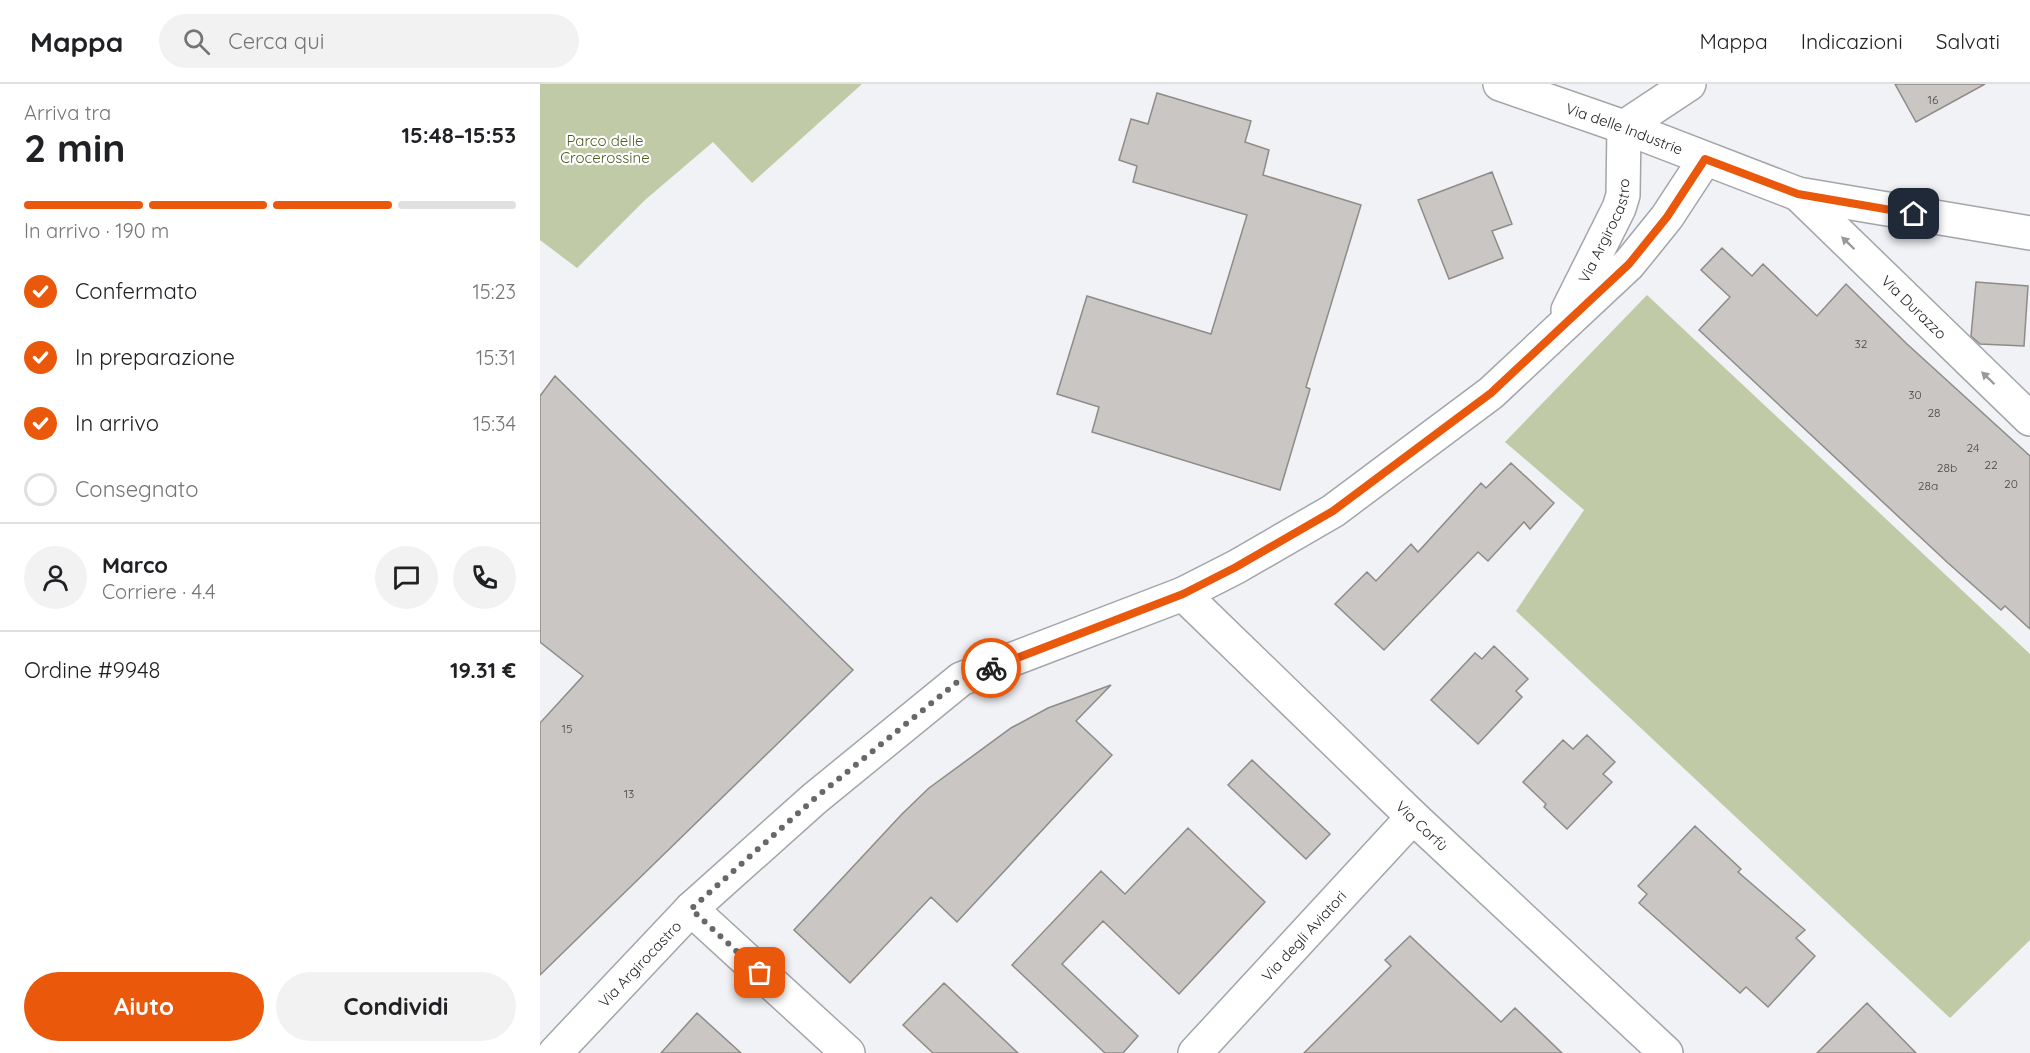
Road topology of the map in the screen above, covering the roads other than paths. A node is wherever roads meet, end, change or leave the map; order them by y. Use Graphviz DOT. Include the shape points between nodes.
graph roads {
  1 [pos="1500,84"];
  2 [pos="1689,84"];
  3 [pos="1624,127"];
  4 [pos="1705,159"];
  5 [pos="1798,194"];
  6 [pos="2030,233"];
  7 [pos="1560,327"];
  8 [pos="2030,419"];
  9 [pos="1183,594"];
  10 [pos="1413,818"];
  11 [pos="691,909"];
  12 [pos="1649,1048"];
  13 [pos="555,1053"];
  14 [pos="848,1053"];
  15 [pos="1195,1053"];
  1 -- 3 [label="street, Via delle Industrie"];
  2 -- 3 [label="street"];
  3 -- 4 [label="street, Via delle Industrie"];
  3 -- 7 [label="street, Via Argirocastro" via="1623,195 1619,208"];
  4 -- 5 [label="street, Via delle Industrie"];
  4 -- 7 [label="street, Via Argirocastro" via="1667,217 1629,264"];
  5 -- 6 [label="street, Via delle Industrie"];
  8 -- 5 [label="street, Via Durazzo, one-way"];
  7 -- 9 [label="street, Via Argirocastro" via="1491,393 1333,511"];
  9 -- 10 [label="street, Via Corfù"];
  9 -- 11 [label="street, Via Argirocastro" via="961,679 814,799"];
  10 -- 12 [label="street, Via Corfù"];
  10 -- 15 [label="street, Via degli Aviatori"];
  11 -- 13 [label="street, Via Argirocastro"];
  11 -- 14 [label="street"];
}
